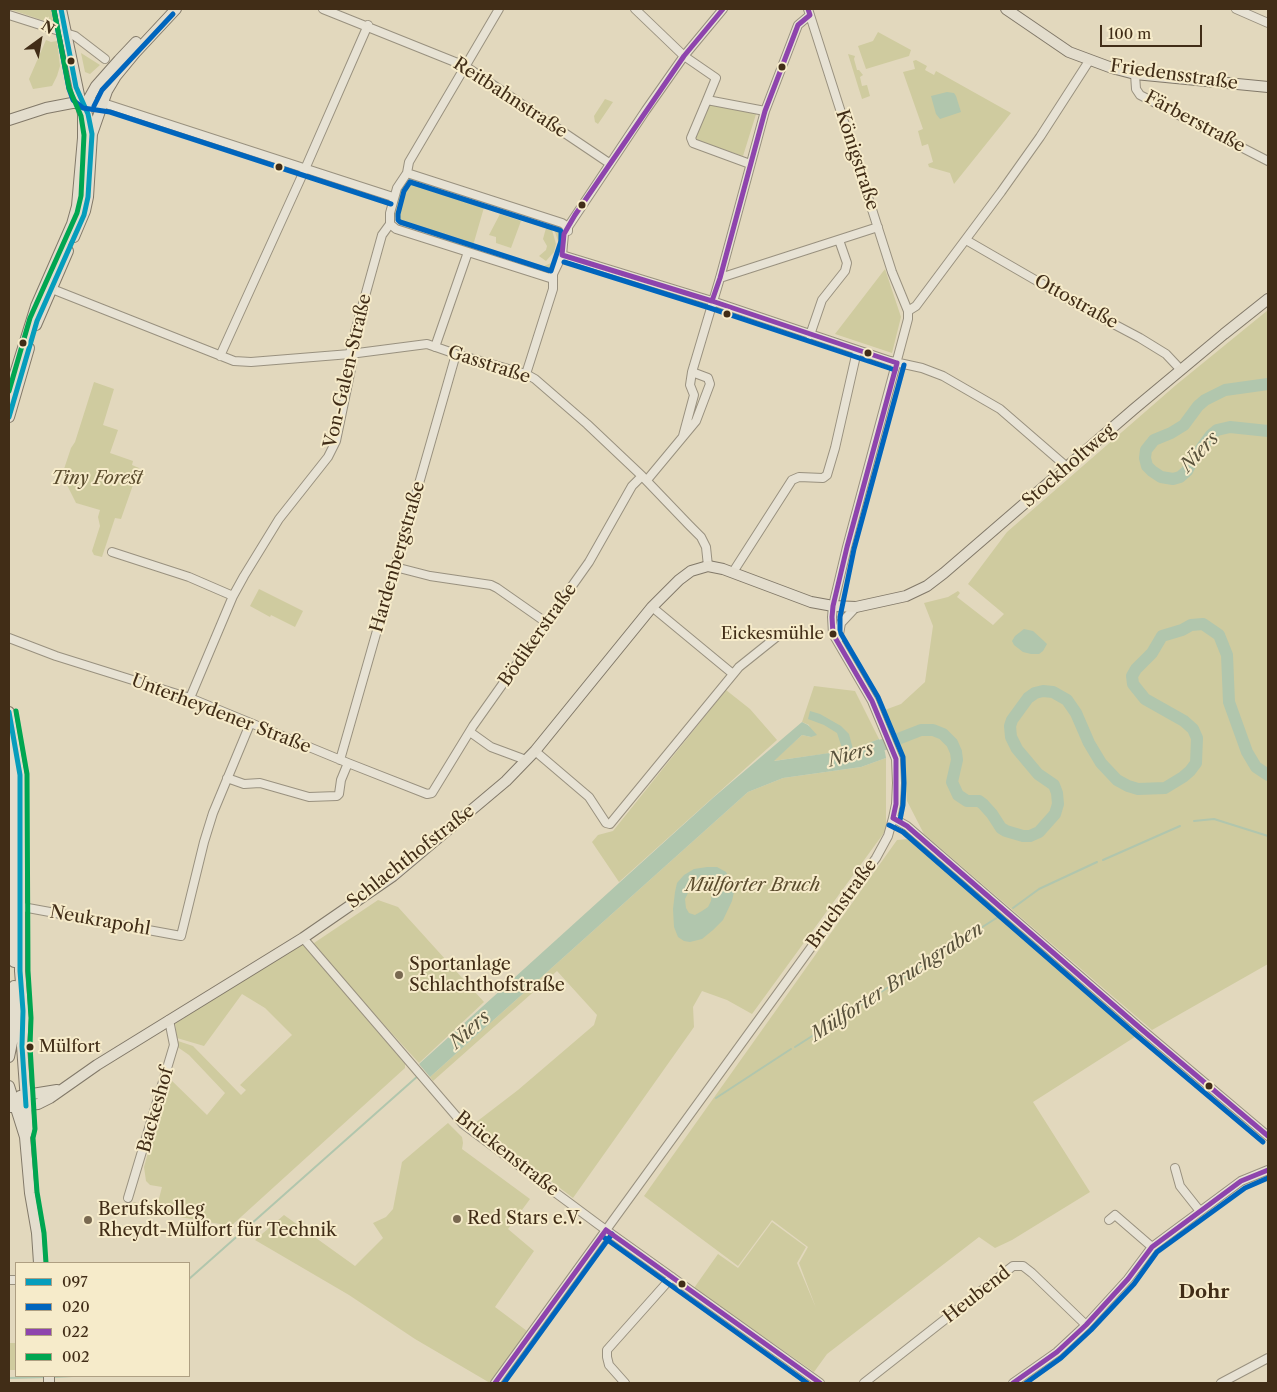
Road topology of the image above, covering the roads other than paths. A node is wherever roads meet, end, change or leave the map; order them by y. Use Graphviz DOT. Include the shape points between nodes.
graph roads {
  1 [pos="61,9"];
  2 [pos="168,9"];
  3 [pos="176,9"];
  4 [pos="323,9"];
  5 [pos="499,9"];
  6 [pos="634,9"];
  7 [pos="723,9"];
  8 [pos="1006,9"];
  9 [pos="1236,9"];
  10 [pos="809,12"];
  11 [pos="9,15"];
  12 [pos="1268,23"];
  13 [pos="368,25"];
  14 [pos="66,33"];
  15 [pos="684,56"];
  16 [pos="105,59"];
  17 [pos="1090,61"];
  18 [pos="466,66"];
  19 [pos="1135,74"];
  20 [pos="1268,88"];
  21 [pos="707,100"];
  22 [pos="103,102"];
  23 [pos="81,104"];
  24 [pos="766,110"];
  25 [pos="9,120"];
  26 [pos="92,134"];
  27 [pos="1268,161"];
  28 [pos="609,164"];
  29 [pos="750,164"];
  30 [pos="305,169"];
  31 [pos="407,173"];
  32 [pos="393,197"];
  33 [pos="390,224"];
  34 [pos="568,227"];
  35 [pos="878,227"];
  36 [pos="839,240"];
  37 [pos="966,240"];
  38 [pos="468,252"];
  39 [pos="564,255"];
  40 [pos="720,278"];
  41 [pos="553,279"];
  42 [pos="48,287"];
  43 [pos="1268,300"];
  44 [pos="712,301"];
  45 [pos="908,311"];
  46 [pos="810,335"];
  47 [pos="434,347"];
  48 [pos="857,351"];
  49 [pos="350,354"];
  50 [pos="456,354"];
  51 [pos="220,356"];
  52 [pos="896,364"];
  53 [pos="1181,370"];
  54 [pos="692,372"];
  55 [pos="526,374"];
  56 [pos="9,393"];
  57 [pos="9,417"];
  58 [pos="683,436"];
  59 [pos="1067,467"];
  60 [pos="644,478"];
  61 [pos="112,552"];
  62 [pos="708,566"];
  63 [pos="395,567"];
  64 [pos="733,572"];
  65 [pos="233,596"];
  66 [pos="833,606"];
  67 [pos="652,607"];
  68 [pos="856,607"];
  69 [pos="546,623"];
  70 [pos="780,635"];
  71 [pos="9,638"];
  72 [pos="838,642"];
  73 [pos="733,674"];
  74 [pos="190,698"];
  75 [pos="9,712"];
  76 [pos="250,724"];
  77 [pos="470,732"];
  78 [pos="9,746"];
  79 [pos="535,751"];
  80 [pos="526,760"];
  81 [pos="344,761"];
  82 [pos="227,778"];
  83 [pos="432,793"];
  84 [pos="14,803"];
  85 [pos="893,818"];
  86 [pos="16,906"];
  87 [pos="303,938"];
  88 [pos="169,1020"];
  89 [pos="15,1033"];
  90 [pos="9,1053"];
  91 [pos="9,1086"];
  92 [pos="26,1100"];
  93 [pos="11,1102"];
  94 [pos="1268,1136"];
  95 [pos="25,1137"];
  96 [pos="1175,1168"];
  97 [pos="1268,1170"];
  98 [pos="128,1198"];
  99 [pos="1200,1210"];
  100 [pos="1109,1220"];
  101 [pos="606,1230"];
  102 [pos="1152,1247"];
  103 [pos="39,1262"];
  104 [pos="672,1278"];
  105 [pos="1086,1325"];
  106 [pos="1268,1358"];
  107 [pos="495,1383"];
  108 [pos="625,1383"];
  109 [pos="820,1383"];
  110 [pos="864,1383"];
  111 [pos="1013,1383"];
  112 [pos="1221,1383"];
  1 -- 14 [label="main road"];
  2 -- 23 [label="main road"];
  3 -- 22 [label="main road" via="126,64"];
  4 -- 13 [label="street, Reitbahnstraße"];
  5 -- 18 [label="street, Von-Galen-Straße"];
  6 -- 15 [label="street"];
  7 -- 15 [label="street"];
  8 -- 17 [label="main road, Friedensstraße" via="1069,52"];
  9 -- 12 [label="street"];
  10 -- 24 [label="street" via="798,26"];
  10 -- 35 [label="street, Königstraße"];
  11 -- 14 [label="street"];
  13 -- 18 [label="street, Reitbahnstraße"];
  13 -- 30 [label="street"];
  14 -- 16 [label="street"];
  14 -- 23 [label="main road"];
  15 -- 21 [label="street" via="716,78"];
  15 -- 28 [label="street"];
  17 -- 19 [label="main road, Friedensstraße"];
  17 -- 37 [label="street" via="1040,138"];
  18 -- 28 [label="street, Reitbahnstraße"];
  18 -- 31 [label="street, Von-Galen-Straße" via="409,162"];
  19 -- 20 [label="main road, Friedensstraße"];
  19 -- 27 [label="street, Färberstraße" via="1136,89 1140,95"];
  21 -- 24 [label="street"];
  21 -- 29 [label="street" via="691,138 693,143"];
  22 -- 23 [label="main road"];
  22 -- 26 [label="main road"];
  22 -- 30 [label="street"];
  23 -- 25 [label="main road" via="46,108"];
  23 -- 26 [label="main road" via="88,114"];
  23 -- 42 [label="main road" via="82,147 77,206"];
  24 -- 29 [label="street"];
  26 -- 42 [label="main road" via="85,211"];
  28 -- 34 [label="street"];
  29 -- 40 [label="street"];
  30 -- 32 [label="street"];
  30 -- 51 [label="street"];
  31 -- 32 [label="street, Von-Galen-Straße"];
  31 -- 34 [label="street"];
  32 -- 33 [label="street, Von-Galen-Straße"];
  33 -- 38 [label="street" via="396,229"];
  33 -- 49 [label="street, Von-Galen-Straße" via="382,235"];
  34 -- 39 [label="street" via="564,234"];
  35 -- 36 [label="street"];
  35 -- 45 [label="street, Königstraße"];
  36 -- 40 [label="street"];
  36 -- 46 [label="street" via="847,263 845,271 822,300"];
  37 -- 45 [label="street" via="916,306"];
  37 -- 53 [label="street, Ottostraße" via="1140,338 1166,354"];
  38 -- 41 [label="street"];
  38 -- 47 [label="street"];
  39 -- 41 [label="street" via="557,277"];
  39 -- 44 [label="street"];
  40 -- 44 [label="street"];
  41 -- 55 [label="street" via="553,289"];
  42 -- 51 [label="street, Gasstraße"];
  42 -- 56 [label="main road" via="36,306"];
  42 -- 57 [label="main road"];
  43 -- 53 [label="main road, Stockholtweg"];
  44 -- 46 [label="street"];
  44 -- 54 [label="street"];
  45 -- 52 [label="street, Bruchstraße"];
  46 -- 48 [label="street"];
  47 -- 49 [label="street, Gasstraße" via="427,344"];
  47 -- 50 [label="street, Gasstraße"];
  48 -- 52 [label="street"];
  48 -- 64 [label="street" via="827,475 792,480"];
  49 -- 51 [label="street, Gasstraße" via="251,362"];
  49 -- 65 [label="street, Von-Galen-Straße" via="352,364 336,441 328,457 279,519"];
  50 -- 55 [label="street, Gasstraße"];
  50 -- 63 [label="street, Hardenbergstraße"];
  52 -- 59 [label="street" via="922,368 969,389 1000,409"];
  52 -- 66 [label="street, Bruchstraße"];
  53 -- 59 [label="main road, Stockholtweg"];
  54 -- 58 [label="street" via="690,385 694,395"];
  54 -- 58 [label="street, Bödikerstraße" via="708,378 710,384 696,421"];
  55 -- 60 [label="street, Gasstraße" via="565,405"];
  58 -- 60 [label="street, Bödikerstraße"];
  59 -- 68 [label="main road, Stockholtweg" via="927,586 906,596"];
  60 -- 62 [label="street, Gasstraße" via="701,537 706,547"];
  60 -- 69 [label="street, Bödikerstraße" via="632,486 589,562"];
  61 -- 65 [label="street" via="189,577"];
  62 -- 64 [label="main road"];
  62 -- 67 [label="main road, Schlachthofstraße" via="691,571"];
  63 -- 69 [label="street" via="491,585"];
  63 -- 81 [label="street, Hardenbergstraße"];
  64 -- 66 [label="main road" via="811,602"];
  65 -- 74 [label="street, Von-Galen-Straße"];
  66 -- 68 [label="main road"];
  66 -- 72 [label="street, Bruchstraße" via="834,634"];
  67 -- 73 [label="street"];
  67 -- 79 [label="main road, Schlachthofstraße"];
  68 -- 72 [label="street" via="841,623"];
  69 -- 77 [label="street, Bödikerstraße"];
  70 -- 73 [label="street"];
  71 -- 74 [label="street, Unterheydener Straße"];
  72 -- 85 [label="street, Bruchstraße" via="872,702 896,759"];
  73 -- 79 [label="street" via="610,824 574,782"];
  74 -- 76 [label="street, Unterheydener Straße"];
  75 -- 84 [label="main road" via="20,775"];
  76 -- 81 [label="street, Unterheydener Straße"];
  76 -- 82 [label="street"];
  77 -- 80 [label="street" via="491,747"];
  77 -- 83 [label="street, Bödikerstraße"];
  78 -- 84 [label="main road"];
  79 -- 80 [label="main road, Schlachthofstraße"];
  80 -- 87 [label="main road, Schlachthofstraße" via="506,782 392,876"];
  81 -- 82 [label="street, Hardenbergstraße" via="337,796 309,797 260,783 244,784"];
  81 -- 83 [label="street, Unterheydener Straße" via="427,794"];
  82 -- 86 [label="street, Neukrapohl" via="204,842 181,936"];
  84 -- 86 [label="main road"];
  85 -- 94 [label="street"];
  85 -- 101 [label="street, Bruchstraße" via="876,858"];
  86 -- 89 [label="main road"];
  87 -- 88 [label="main road, Schlachthofstraße"];
  87 -- 101 [label="street, Brückenstraße" via="464,1124"];
  88 -- 92 [label="main road, Schlachthofstraße" via="50,1098 38,1104"];
  88 -- 98 [label="street, Backeshof" via="174,1045"];
  89 -- 90 [label="main road"];
  89 -- 92 [label="main road" via="22,1046"];
  91 -- 93 [label="main road"];
  92 -- 93 [label="main road, Schlachthofstraße"];
  92 -- 95 [label="main road" via="28,1128"];
  93 -- 95 [label="main road"];
  95 -- 103 [label="main road"];
  96 -- 99 [label="street" via="1180,1186"];
  97 -- 99 [label="street" via="1241,1181"];
  99 -- 102 [label="street"];
  100 -- 102 [label="street" via="1115,1215"];
  101 -- 104 [label="street, Brückenstraße"];
  101 -- 107 [label="street, Bruchstraße"];
  102 -- 105 [label="street"];
  104 -- 108 [label="street" via="607,1350 609,1365"];
  104 -- 109 [label="street, Brückenstraße"];
  105 -- 110 [label="street, Heubend" via="1028,1270 1023,1266 1013,1266"];
  105 -- 111 [label="street" via="1058,1352"];
  106 -- 112 [label="street"];
}
